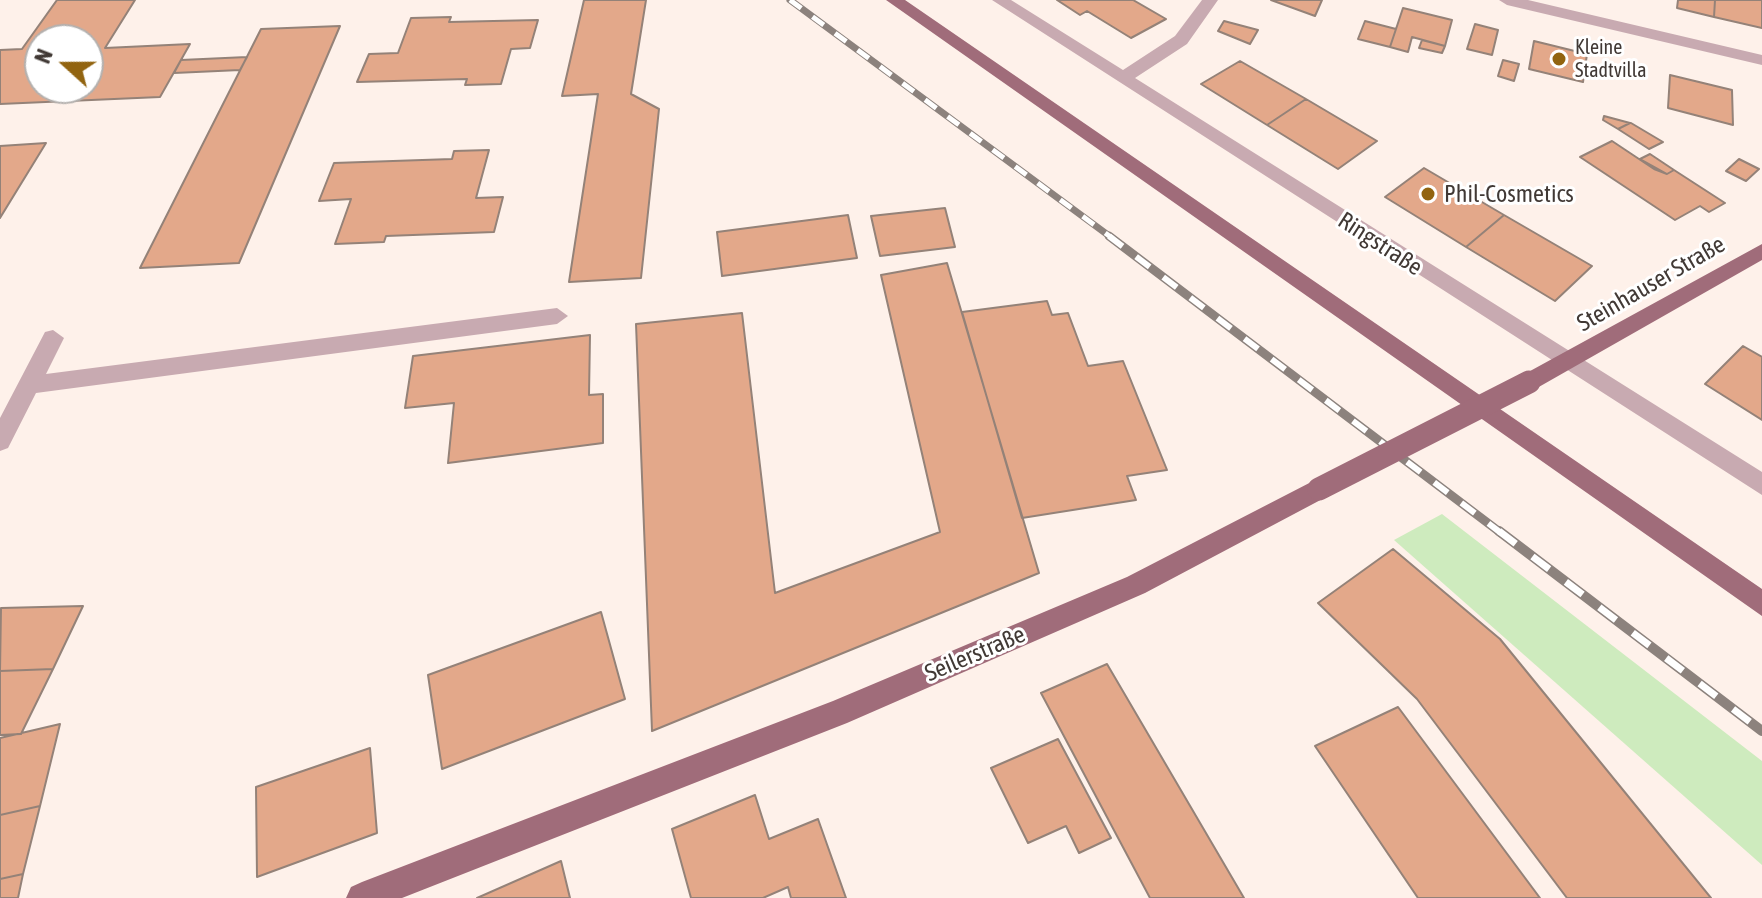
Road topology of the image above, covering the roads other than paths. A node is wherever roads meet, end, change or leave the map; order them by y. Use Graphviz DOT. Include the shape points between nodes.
graph roads {
  1 [pos="894,0"];
  2 [pos="1000,0"];
  3 [pos="1210,0"];
  4 [pos="1507,0"];
  5 [pos="1762,60"];
  6 [pos="1122,79"];
  7 [pos="1762,251"];
  8 [pos="557,316"];
  9 [pos="53,338"];
  10 [pos="1566,362"];
  11 [pos="29,385"];
  12 [pos="0,441"];
  13 [pos="1762,485"];
  14 [pos="1762,604"];
  15 [pos="362,898"];
  1 -- 14 [label="main road"];
  2 -- 6 [label="street, Ringstraße"];
  3 -- 6 [label="street" via="1181,40"];
  4 -- 5 [label="street"];
  6 -- 10 [label="street, Ringstraße"];
  7 -- 10 [label="main road, Steinhauser Straße"];
  8 -- 11 [label="street"];
  9 -- 11 [label="street"];
  10 -- 13 [label="street, Ringstraße"];
  10 -- 15 [label="main road, Seilerstraße, bridge" via="1136,585 922,676"];
  11 -- 12 [label="street"];
}
